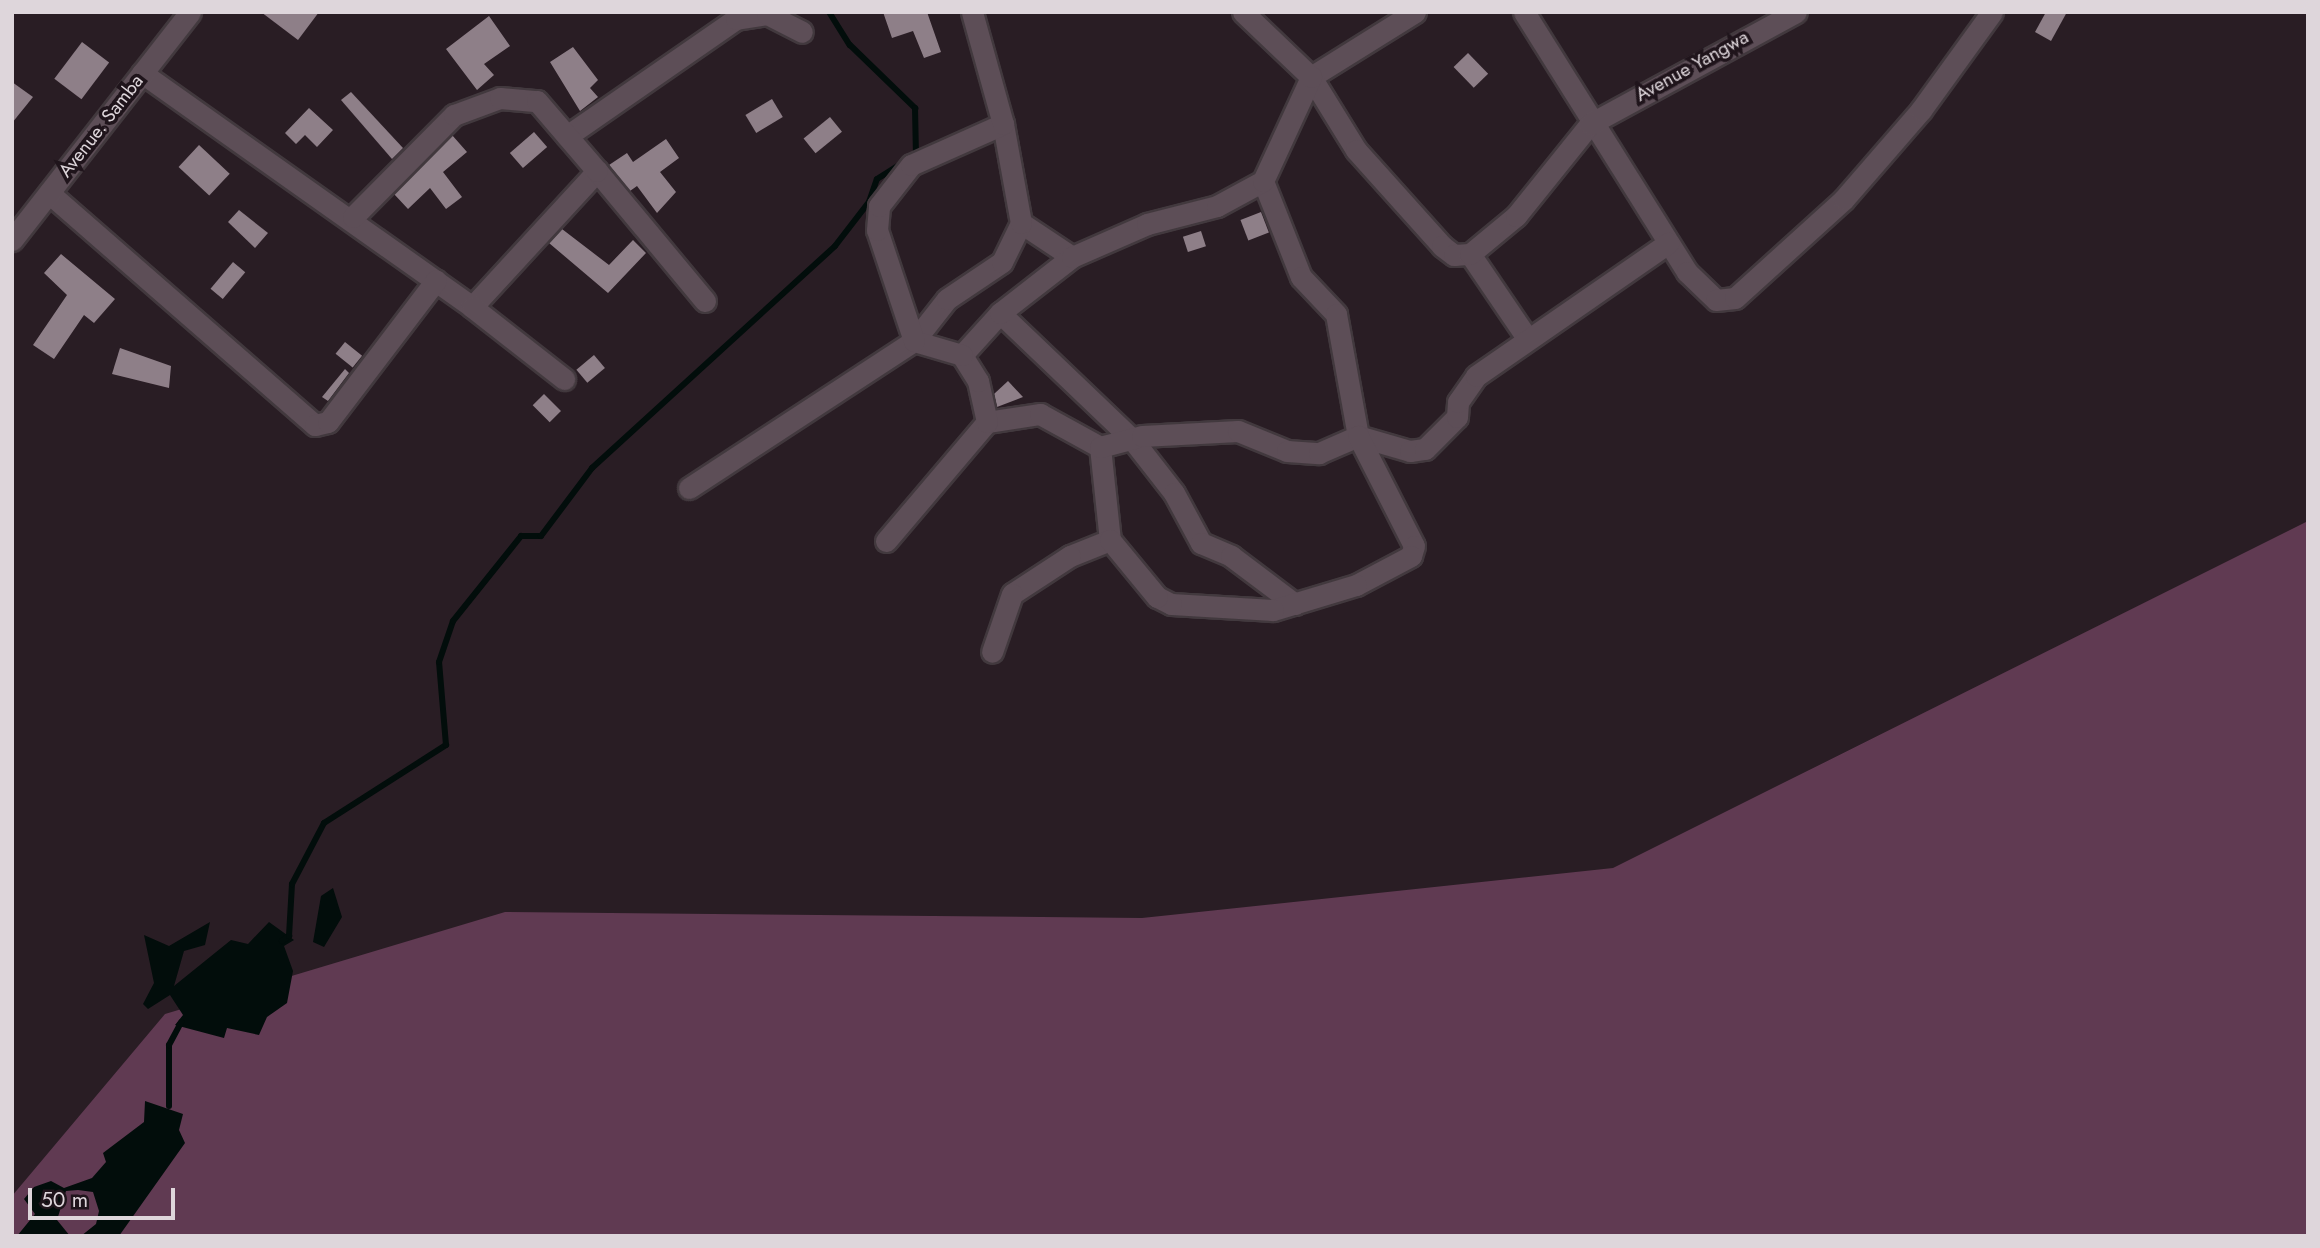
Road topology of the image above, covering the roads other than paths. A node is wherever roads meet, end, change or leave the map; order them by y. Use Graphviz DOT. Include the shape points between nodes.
graph roads {
  1 [pos="190,12"];
  2 [pos="972,12"];
  3 [pos="1243,12"];
  4 [pos="1415,12"];
  5 [pos="1524,12"];
  6 [pos="1796,12"];
  7 [pos="1992,12"];
  8 [pos="802,32"];
  9 [pos="142,73"];
  10 [pos="1311,77"];
  11 [pos="1003,124"];
  12 [pos="1590,124"];
  13 [pos="567,136"];
  14 [pos="597,172"];
  15 [pos="1263,181"];
  16 [pos="50,193"];
  17 [pos="353,217"];
  18 [pos="1021,223"];
  19 [pos="12,240"];
  20 [pos="1668,243"];
  21 [pos="1470,254"];
  22 [pos="1072,257"];
  23 [pos="436,280"];
  24 [pos="705,301"];
  25 [pos="472,307"];
  26 [pos="1000,313"];
  27 [pos="1527,338"];
  28 [pos="914,341"];
  29 [pos="962,355"];
  30 [pos="564,379"];
  31 [pos="987,422"];
  32 [pos="1359,436"];
  33 [pos="1132,439"];
  34 [pos="1100,447"];
  35 [pos="689,488"];
  36 [pos="1110,540"];
  37 [pos="886,541"];
  38 [pos="1295,604"];
  39 [pos="992,652"];
  1 -- 9 [label="street, Avenue. Samba"];
  2 -- 11 [label="street"];
  3 -- 10 [label="street"];
  4 -- 10 [label="street"];
  5 -- 12 [label="street"];
  6 -- 12 [label="street, Avenue Yangwa"];
  7 -- 20 [label="street" via="1921,110 1844,199 1735,298 1716,300 1703,291"];
  8 -- 13 [label="street" via="767,13 736,19"];
  9 -- 16 [label="street, Avenue. Samba"];
  9 -- 17 [label="street"];
  10 -- 15 [label="street"];
  10 -- 21 [label="street" via="1382,179 1443,246 1454,255"];
  11 -- 18 [label="street"];
  11 -- 28 [label="street" via="927,153 897,179 879,206 877,230"];
  12 -- 20 [label="street"];
  12 -- 21 [label="street" via="1516,216"];
  13 -- 14 [label="street"];
  13 -- 17 [label="street" via="537,102 500,98 467,105"];
  14 -- 24 [label="street"];
  14 -- 25 [label="street"];
  15 -- 22 [label="street" via="1217,206 1147,224"];
  15 -- 32 [label="street" via="1301,277 1336,314"];
  16 -- 19 [label="street, Avenue. Samba"];
  16 -- 23 [label="street" via="315,425 328,422"];
  17 -- 23 [label="street"];
  18 -- 22 [label="street"];
  18 -- 28 [label="street" via="1002,262 947,299"];
  20 -- 27 [label="street"];
  21 -- 27 [label="street"];
  22 -- 26 [label="street"];
  23 -- 25 [label="street"];
  25 -- 30 [label="street"];
  26 -- 29 [label="street"];
  26 -- 33 [label="street"];
  27 -- 32 [label="street" via="1471,382 1457,417 1425,449"];
  28 -- 29 [label="street"];
  28 -- 35 [label="street"];
  29 -- 31 [label="street" via="978,381"];
  31 -- 34 [label="street" via="1040,414"];
  31 -- 37 [label="street"];
  32 -- 33 [label="street" via="1304,453 1238,431"];
  32 -- 38 [label="street" via="1413,535 1411,556 1356,585"];
  33 -- 34 [label="street"];
  33 -- 38 [label="street" via="1174,493 1201,543 1231,556"];
  34 -- 36 [label="street"];
  36 -- 38 [label="street" via="1157,597 1171,604 1273,610"];
  36 -- 39 [label="street" via="1070,556 1012,594"];
}
